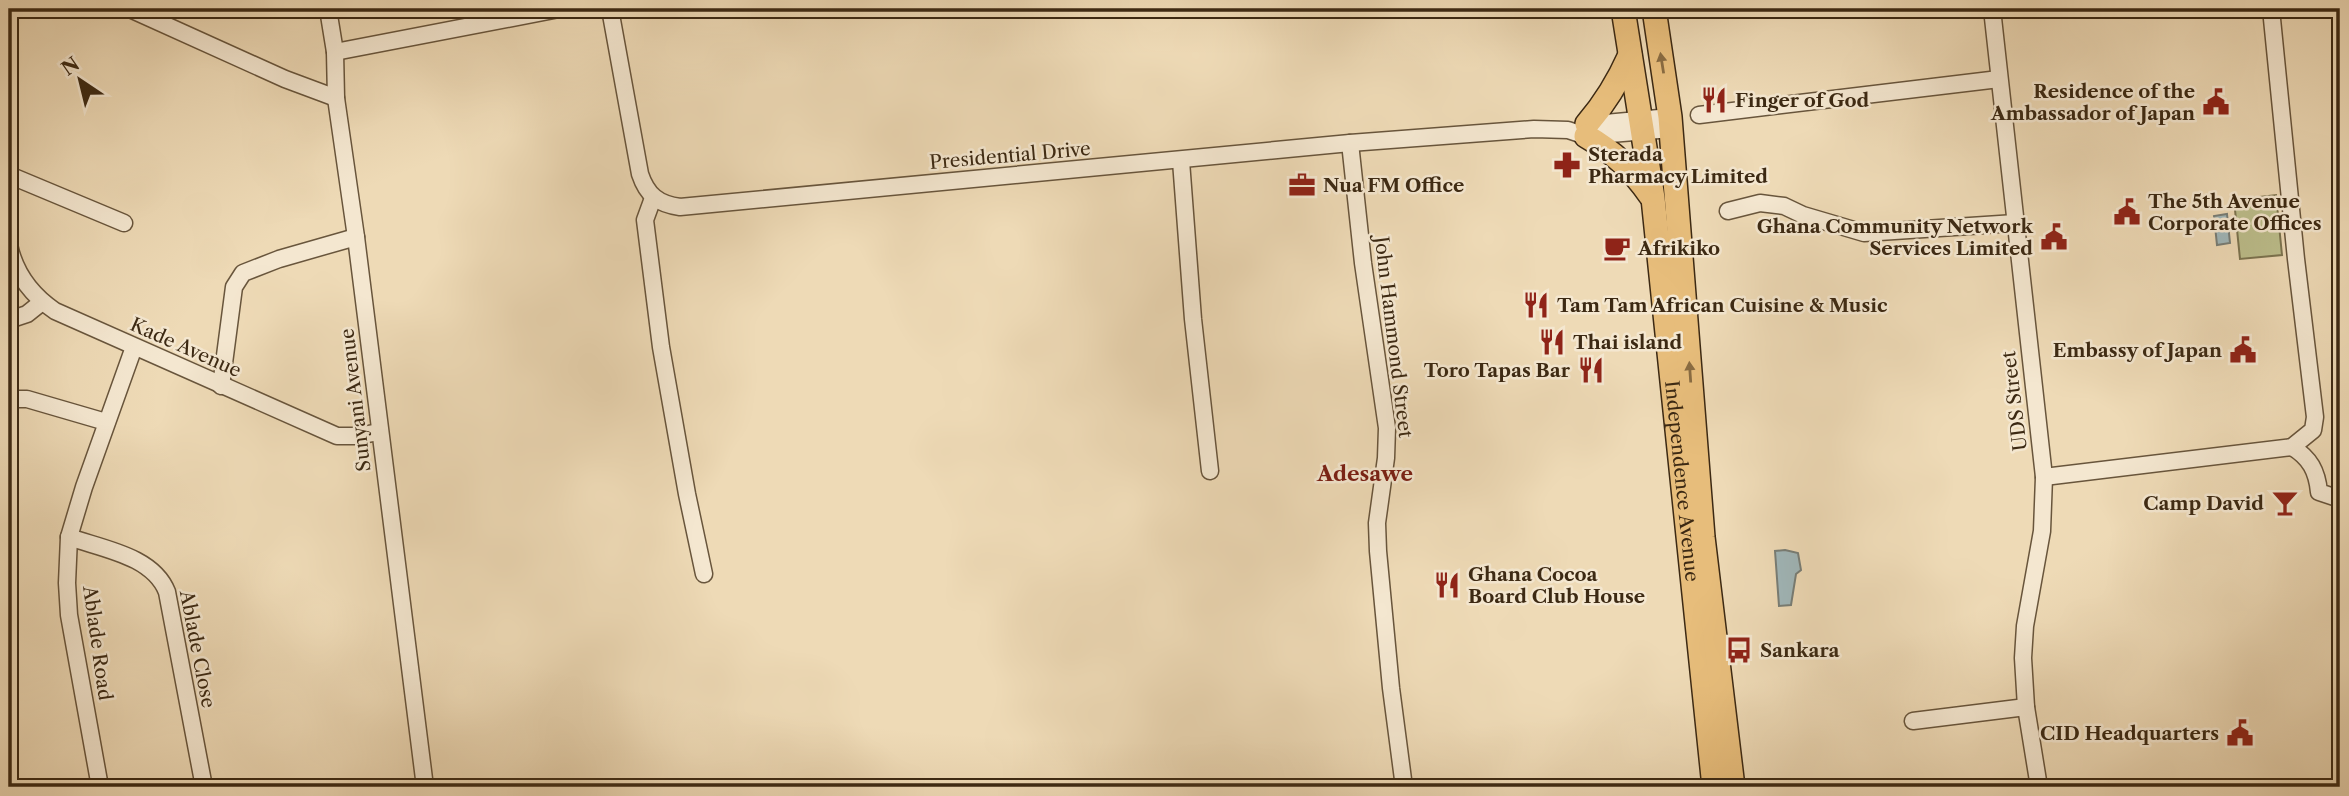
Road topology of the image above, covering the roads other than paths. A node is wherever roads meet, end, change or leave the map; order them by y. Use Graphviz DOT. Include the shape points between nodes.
graph roads {
  1 [pos="130,9"];
  2 [pos="328,9"];
  3 [pos="559,9"];
  4 [pos="610,9"];
  5 [pos="1623,9"];
  6 [pos="1654,9"];
  7 [pos="1992,9"];
  8 [pos="2271,9"];
  9 [pos="335,52"];
  10 [pos="1629,55"];
  11 [pos="1999,79"];
  12 [pos="336,98"];
  13 [pos="1699,115"];
  14 [pos="1671,123"];
  15 [pos="1641,127"];
  16 [pos="1580,130"];
  17 [pos="1350,143"];
  18 [pos="1181,161"];
  19 [pos="9,175"];
  20 [pos="653,198"];
  21 [pos="1653,198"];
  22 [pos="1728,211"];
  23 [pos="124,223"];
  24 [pos="2015,223"];
  25 [pos="356,237"];
  26 [pos="9,245"];
  27 [pos="42,302"];
  28 [pos="9,320"];
  29 [pos="134,347"];
  30 [pos="221,386"];
  31 [pos="9,399"];
  32 [pos="106,422"];
  33 [pos="2313,430"];
  34 [pos="379,432"];
  35 [pos="2292,447"];
  36 [pos="2315,469"];
  37 [pos="1210,471"];
  38 [pos="2044,477"];
  39 [pos="2340,499"];
  40 [pos="69,537"];
  41 [pos="1695,539"];
  42 [pos="704,574"];
  43 [pos="1713,700"];
  44 [pos="2026,707"];
  45 [pos="1913,721"];
  46 [pos="100,787"];
  47 [pos="204,787"];
  48 [pos="425,787"];
  49 [pos="1404,787"];
  50 [pos="1702,787"];
  51 [pos="1714,787"];
  52 [pos="1733,787"];
  53 [pos="1744,787"];
  54 [pos="2039,787"];
  1 -- 12 [label="street"];
  2 -- 9 [label="street, Sunyani Avenue"];
  3 -- 9 [label="street"];
  4 -- 20 [label="street" via="640,174"];
  5 -- 10 [label="highway, Independence Avenue"];
  14 -- 6 [label="highway, Independence Avenue, one-way"];
  7 -- 11 [label="street, UDS Street"];
  8 -- 33 [label="street"];
  9 -- 12 [label="street, Sunyani Avenue"];
  10 -- 15 [label="highway, Independence Avenue"];
  10 -- 16 [label="highway" via="1615,89"];
  11 -- 13 [label="street"];
  11 -- 24 [label="street, UDS Street"];
  12 -- 25 [label="street, Sunyani Avenue"];
  14 -- 15 [label="street, Presidential Drive"];
  41 -- 14 [label="highway, Independence Avenue, one-way"];
  15 -- 16 [label="street, Presidential Drive"];
  15 -- 21 [label="highway, Independence Avenue"];
  16 -- 17 [label="street, Presidential Drive" via="1534,129"];
  16 -- 21 [label="highway" via="1627,166"];
  17 -- 18 [label="street, Presidential Drive"];
  17 -- 49 [label="street, John Hammond Street" via="1387,428 1378,551"];
  18 -- 20 [label="street, Presidential Drive" via="680,207"];
  18 -- 37 [label="street"];
  19 -- 23 [label="street"];
  20 -- 42 [label="street" via="645,220 661,347"];
  21 -- 41 [label="highway, Independence Avenue"];
  22 -- 24 [label="street" via="1760,203 1784,206 1864,233"];
  24 -- 38 [label="street, UDS Street"];
  25 -- 30 [label="street" via="243,273 234,287"];
  25 -- 34 [label="street, Sunyani Avenue"];
  26 -- 27 [label="street, Kade Avenue" via="22,279"];
  27 -- 28 [label="street"];
  27 -- 29 [label="street, Kade Avenue"];
  29 -- 30 [label="street, Kade Avenue"];
  29 -- 32 [label="street, Ablade Road"];
  30 -- 34 [label="street, Kade Avenue" via="337,436"];
  31 -- 32 [label="street" via="27,398"];
  32 -- 40 [label="street, Ablade Road"];
  33 -- 35 [label="street"];
  33 -- 36 [label="street"];
  34 -- 48 [label="street, Sunyani Avenue"];
  35 -- 36 [label="street"];
  35 -- 38 [label="street"];
  36 -- 39 [label="street" via="2319,492"];
  38 -- 44 [label="street, UDS Street" via="2042,530 2022,658"];
  40 -- 46 [label="street, Ablade Road" via="69,615"];
  40 -- 47 [label="street, Ablade Close" via="135,560 163,581"];
  41 -- 43 [label="highway, Independence Avenue"];
  41 -- 50 [label="highway" via="1680,602"];
  41 -- 53 [label="highway" via="1726,599"];
  43 -- 51 [label="highway, Independence Avenue"];
  43 -- 52 [label="highway, Independence Avenue"];
  44 -- 45 [label="street"];
  44 -- 54 [label="street, UDS Street"];
}
